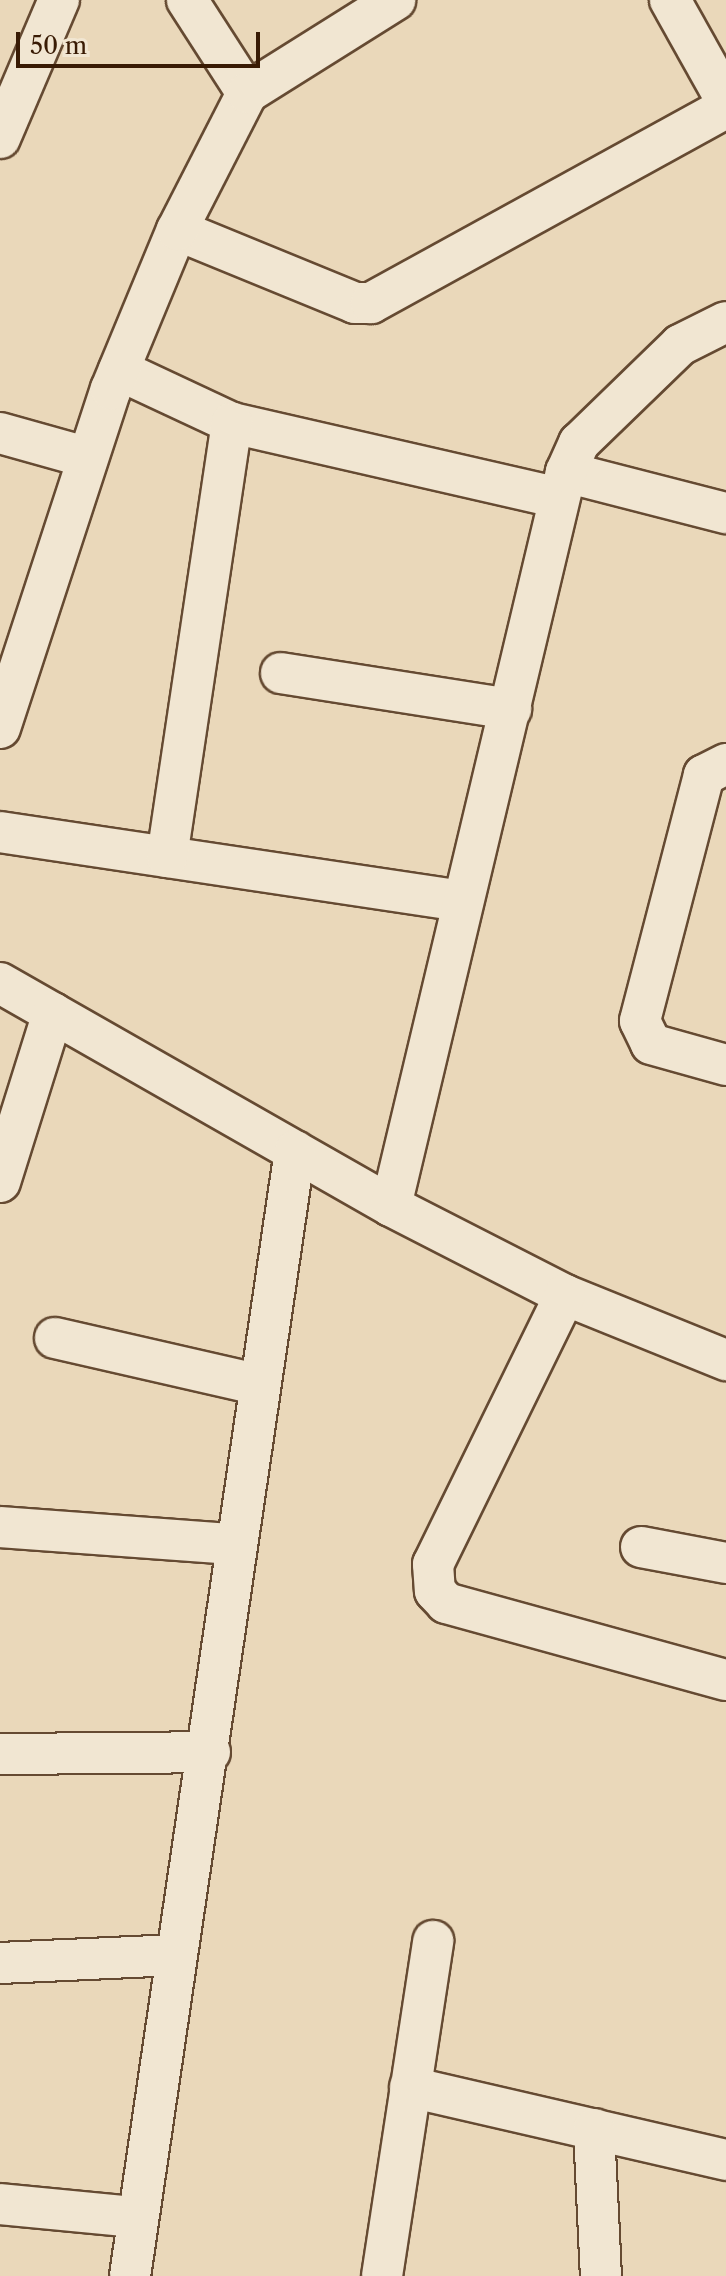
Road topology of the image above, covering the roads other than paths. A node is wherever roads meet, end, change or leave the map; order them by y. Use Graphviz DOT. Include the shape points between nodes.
graph roads {
  1 [pos="59,0"];
  2 [pos="187,0"];
  3 [pos="395,0"];
  4 [pos="670,0"];
  5 [pos="247,93"];
  6 [pos="726,100"];
  7 [pos="726,108"];
  8 [pos="0,138"];
  9 [pos="177,230"];
  10 [pos="726,322"];
  11 [pos="119,370"];
  12 [pos="232,423"];
  13 [pos="0,433"];
  14 [pos="86,457"];
  15 [pos="562,485"];
  16 [pos="726,513"];
  17 [pos="17,623"];
  18 [pos="281,673"];
  19 [pos="511,709"];
  20 [pos="0,728"];
  21 [pos="726,764"];
  22 [pos="0,832"];
  23 [pos="167,857"];
  24 [pos="463,901"];
  25 [pos="0,983"];
  26 [pos="53,1013"];
  27 [pos="726,1065"];
  28 [pos="295,1151"];
  29 [pos="0,1182"];
  30 [pos="391,1206"];
  31 [pos="565,1295"];
  32 [pos="55,1338"];
  33 [pos="726,1360"];
  34 [pos="260,1385"];
  35 [pos="0,1527"];
  36 [pos="233,1544"];
  37 [pos="641,1547"];
  38 [pos="726,1563"];
  39 [pos="726,1680"];
  40 [pos="210,1752"];
  41 [pos="0,1754"];
  42 [pos="433,1941"];
  43 [pos="174,1955"];
  44 [pos="0,1963"];
  45 [pos="410,2087"];
  46 [pos="594,2129"];
  47 [pos="726,2160"];
  48 [pos="0,2204"];
  49 [pos="136,2217"];
  50 [pos="130,2276"];
  51 [pos="382,2276"];
  52 [pos="601,2276"];
  1 -- 8 [label="street"];
  2 -- 5 [label="street"];
  3 -- 5 [label="street"];
  4 -- 6 [label="street"];
  5 -- 9 [label="street"];
  7 -- 9 [label="street" via="371,303 355,303"];
  9 -- 11 [label="street"];
  10 -- 15 [label="street" via="680,345 579,443"];
  11 -- 12 [label="street"];
  11 -- 14 [label="street"];
  12 -- 15 [label="street"];
  12 -- 23 [label="street"];
  13 -- 14 [label="street"];
  14 -- 17 [label="street"];
  15 -- 16 [label="street"];
  15 -- 19 [label="street"];
  17 -- 20 [label="street"];
  18 -- 19 [label="street"];
  19 -- 24 [label="street"];
  21 -- 27 [label="street" via="704,775 640,1021 651,1044"];
  22 -- 23 [label="street"];
  23 -- 24 [label="street"];
  24 -- 30 [label="street"];
  25 -- 26 [label="street"];
  26 -- 28 [label="street"];
  26 -- 29 [label="street"];
  28 -- 30 [label="street"];
  28 -- 34 [label="street"];
  30 -- 31 [label="street"];
  31 -- 33 [label="street"];
  31 -- 39 [label="street" via="433,1564 435,1591 446,1603"];
  32 -- 34 [label="street"];
  34 -- 36 [label="street"];
  35 -- 36 [label="street"];
  36 -- 40 [label="street"];
  37 -- 38 [label="street"];
  40 -- 41 [label="street"];
  40 -- 43 [label="street"];
  42 -- 45 [label="street"];
  43 -- 44 [label="street"];
  43 -- 49 [label="street"];
  45 -- 46 [label="street"];
  45 -- 51 [label="street"];
  46 -- 47 [label="street"];
  46 -- 52 [label="street"];
  48 -- 49 [label="street"];
  49 -- 50 [label="street"];
}
